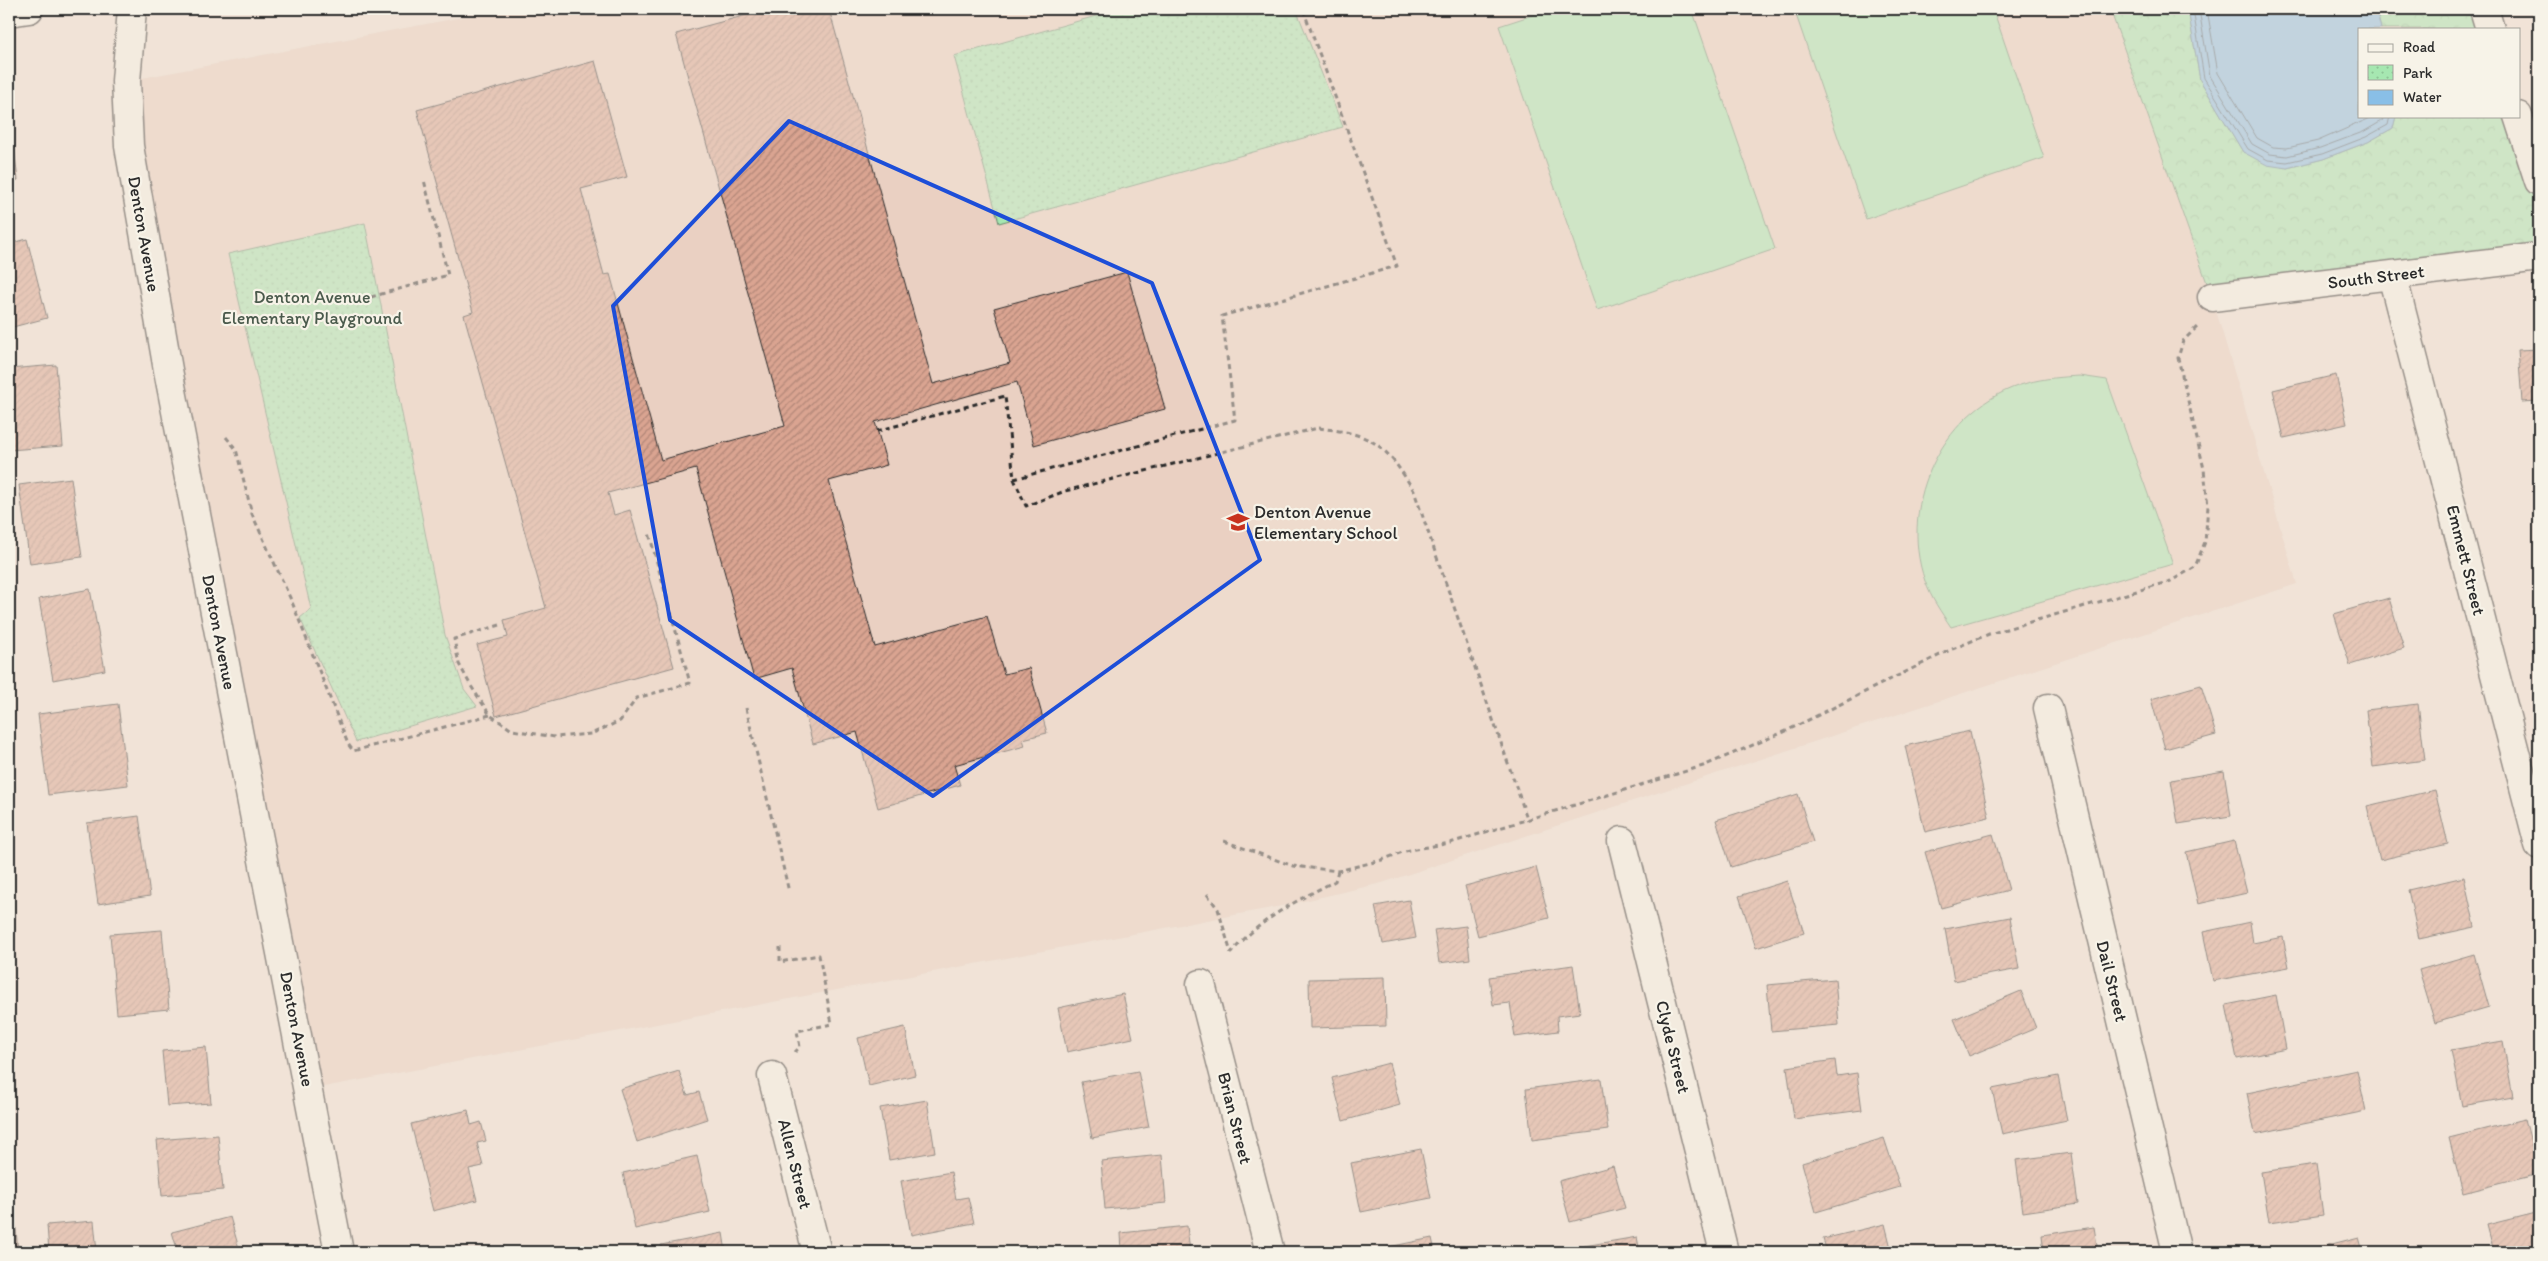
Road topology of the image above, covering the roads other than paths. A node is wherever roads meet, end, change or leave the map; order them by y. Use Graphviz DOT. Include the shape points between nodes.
graph roads {
  1 [pos="29,9"];
  2 [pos="132,9"];
  3 [pos="2484,9"];
  4 [pos="9,12"];
  5 [pos="2490,28"];
  6 [pos="2519,118"];
  7 [pos="2539,182"];
  8 [pos="2539,257"];
  9 [pos="2392,275"];
  10 [pos="2212,297"];
  11 [pos="2048,708"];
  12 [pos="1622,842"];
  13 [pos="2539,845"];
  14 [pos="1201,984"];
  15 [pos="772,1076"];
  16 [pos="339,1252"];
  17 [pos="817,1252"];
  18 [pos="1270,1252"];
  19 [pos="1724,1252"];
  20 [pos="2177,1252"];
  1 -- 4 [label="street"];
  2 -- 16 [label="street, Denton Avenue" via="126,81 129,146 168,370"];
  3 -- 5 [label="street"];
  6 -- 7 [label="street"];
  8 -- 9 [label="street, South Street"];
  9 -- 10 [label="street, South Street"];
  9 -- 13 [label="street, Emmett Street"];
  11 -- 20 [label="street, Dail Street"];
  12 -- 19 [label="street, Clyde Street"];
  14 -- 18 [label="street, Brian Street"];
  15 -- 17 [label="street, Allen Street"];
}
